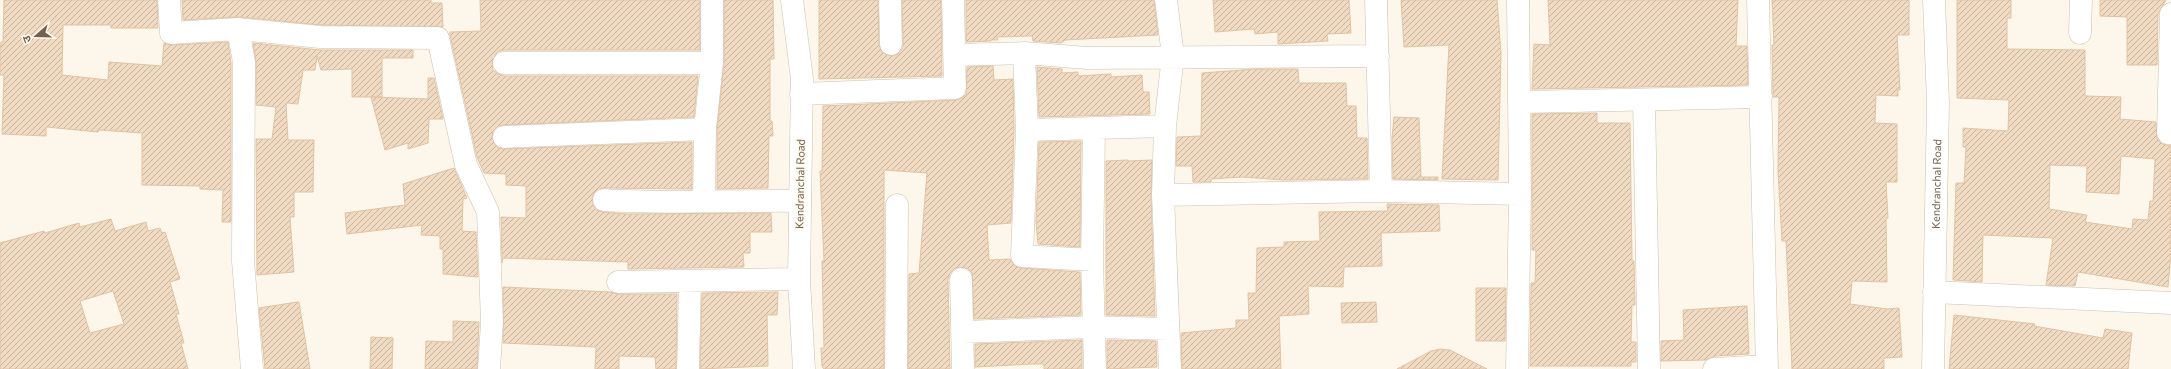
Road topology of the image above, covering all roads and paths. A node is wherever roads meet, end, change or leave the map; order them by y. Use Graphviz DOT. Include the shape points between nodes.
graph roads {
  1 [pos="169,0"];
  2 [pos="712,0"];
  3 [pos="792,0"];
  4 [pos="890,0"];
  5 [pos="953,0"];
  6 [pos="1166,0"];
  7 [pos="1376,0"];
  8 [pos="1518,0"];
  9 [pos="1758,0"];
  10 [pos="1934,0"];
  11 [pos="2081,0"];
  12 [pos="2171,14"];
  13 [pos="238,29"];
  14 [pos="2080,33"];
  15 [pos="891,44"];
  16 [pos="1024,53"];
  17 [pos="955,56"];
  18 [pos="1173,56"];
  19 [pos="1378,56"];
  20 [pos="504,63"];
  21 [pos="712,63"];
  22 [pos="2170,66"];
  23 [pos="801,94"];
  24 [pos="1761,97"];
  25 [pos="1644,100"];
  26 [pos="1519,102"];
  27 [pos="1165,126"];
  28 [pos="705,129"];
  29 [pos="1094,129"];
  30 [pos="1027,130"];
  31 [pos="2171,133"];
  32 [pos="504,137"];
  33 [pos="1381,191"];
  34 [pos="1520,194"];
  35 [pos="1163,195"];
  36 [pos="604,200"];
  37 [pos="704,200"];
  38 [pos="800,201"];
  39 [pos="897,205"];
  40 [pos="1092,260"];
  41 [pos="799,279"];
  42 [pos="961,279"];
  43 [pos="618,282"];
  44 [pos="690,282"];
  45 [pos="1934,292"];
  46 [pos="2171,303"];
  47 [pos="1094,327"];
  48 [pos="1168,329"];
  49 [pos="963,332"];
  50 [pos="1767,367"];
  51 [pos="252,369"];
  52 [pos="489,369"];
  53 [pos="688,369"];
  54 [pos="804,369"];
  55 [pos="896,369"];
  56 [pos="963,369"];
  57 [pos="1095,369"];
  58 [pos="1170,369"];
  59 [pos="1517,369"];
  60 [pos="1648,369"];
  61 [pos="1714,369"];
  62 [pos="1933,369"];
  1 -- 13 [label="street" via="171,33"];
  2 -- 21 [label="street"];
  3 -- 23 [label="street, Kendranchal Road" via="801,64"];
  4 -- 15 [label="street"];
  5 -- 17 [label="street"];
  6 -- 18 [label="street"];
  7 -- 19 [label="street"];
  8 -- 26 [label="street"];
  9 -- 24 [label="street"];
  10 -- 45 [label="street, Kendranchal Road" via="1938,103"];
  11 -- 14 [label="street"];
  12 -- 22 [label="street"];
  13 -- 51 [label="street" via="244,62 242,261"];
  13 -- 52 [label="street" via="320,38 438,38 466,165 488,212 492,322"];
  16 -- 17 [label="street"];
  16 -- 18 [label="street" via="1087,58"];
  16 -- 30 [label="street"];
  17 -- 23 [label="street" via="955,88"];
  18 -- 19 [label="street"];
  18 -- 27 [label="street"];
  19 -- 33 [label="street"];
  20 -- 21 [label="street"];
  21 -- 28 [label="street"];
  22 -- 31 [label="street" via="2168,133"];
  23 -- 38 [label="street, Kendranchal Road"];
  24 -- 25 [label="street"];
  24 -- 50 [label="street"];
  25 -- 26 [label="street"];
  25 -- 60 [label="street"];
  26 -- 34 [label="street"];
  27 -- 29 [label="street"];
  27 -- 35 [label="street"];
  28 -- 32 [label="street"];
  28 -- 37 [label="street"];
  29 -- 30 [label="street"];
  29 -- 40 [label="street"];
  30 -- 40 [label="street" via="1022,256"];
  33 -- 34 [label="street"];
  33 -- 35 [label="street"];
  34 -- 59 [label="street"];
  35 -- 48 [label="street"];
  36 -- 37 [label="street" via="656,203"];
  37 -- 38 [label="street"];
  38 -- 41 [label="street, Kendranchal Road"];
  39 -- 55 [label="street"];
  40 -- 47 [label="street"];
  41 -- 44 [label="street"];
  41 -- 54 [label="street, Kendranchal Road"];
  42 -- 49 [label="street"];
  43 -- 44 [label="street"];
  44 -- 53 [label="street"];
  45 -- 46 [label="street"];
  45 -- 62 [label="street, Kendranchal Road"];
  47 -- 48 [label="street"];
  47 -- 49 [label="street"];
  47 -- 57 [label="street"];
  48 -- 58 [label="street"];
  49 -- 56 [label="street"];
  50 -- 61 [label="street"];
}
